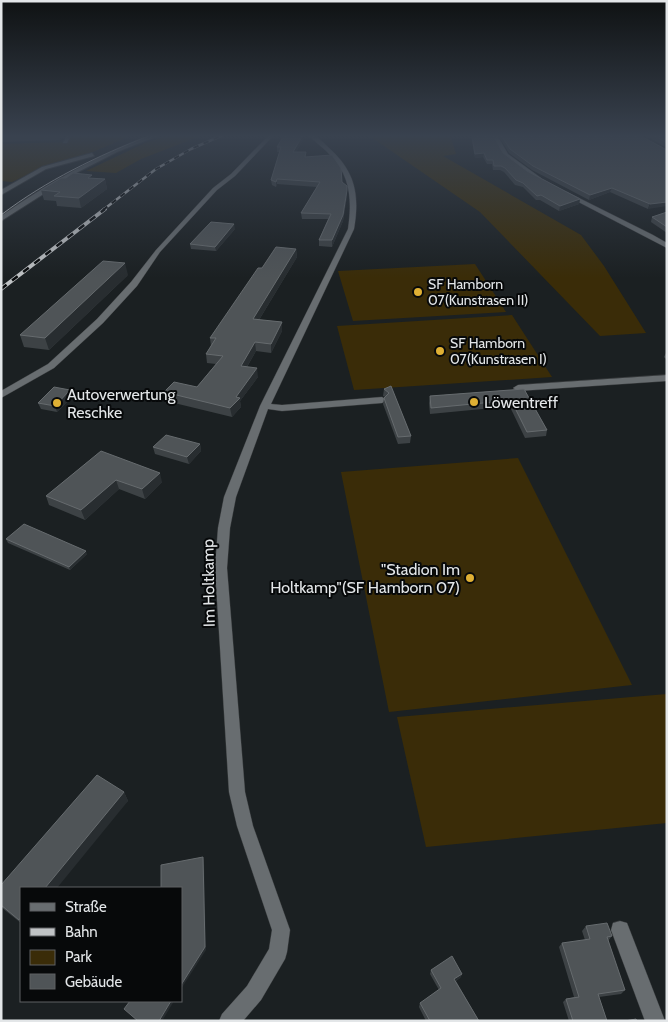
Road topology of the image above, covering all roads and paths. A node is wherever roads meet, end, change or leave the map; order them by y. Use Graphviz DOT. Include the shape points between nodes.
graph roads {
  1 [pos="19,183"];
  2 [pos="55,183"];
  3 [pos="223,183"];
  4 [pos="350,183"];
  5 [pos="563,192"];
  6 [pos="1,193"];
  7 [pos="1,219"];
  8 [pos="667,246"];
  9 [pos="667,378"];
  10 [pos="518,388"];
  11 [pos="1,395"];
  12 [pos="382,400"];
  13 [pos="265,406"];
  14 [pos="620,930"];
  15 [pos="229,1021"];
  16 [pos="655,1021"];
  1 -- 6 [label="street"];
  2 -- 7 [label="street"];
  3 -- 11 [label="street" via="158,251 100,322 51,366"];
  4 -- 13 [label="street, Im Holtkamp" via="354,197 351,228"];
  5 -- 8 [label="street"];
  9 -- 10 [label="street"];
  12 -- 13 [label="street" via="282,408"];
  13 -- 15 [label="street, Im Holtkamp" via="230,497 221,568 236,792 281,930 278,952 254,993"];
  14 -- 16 [label="street"];
}
